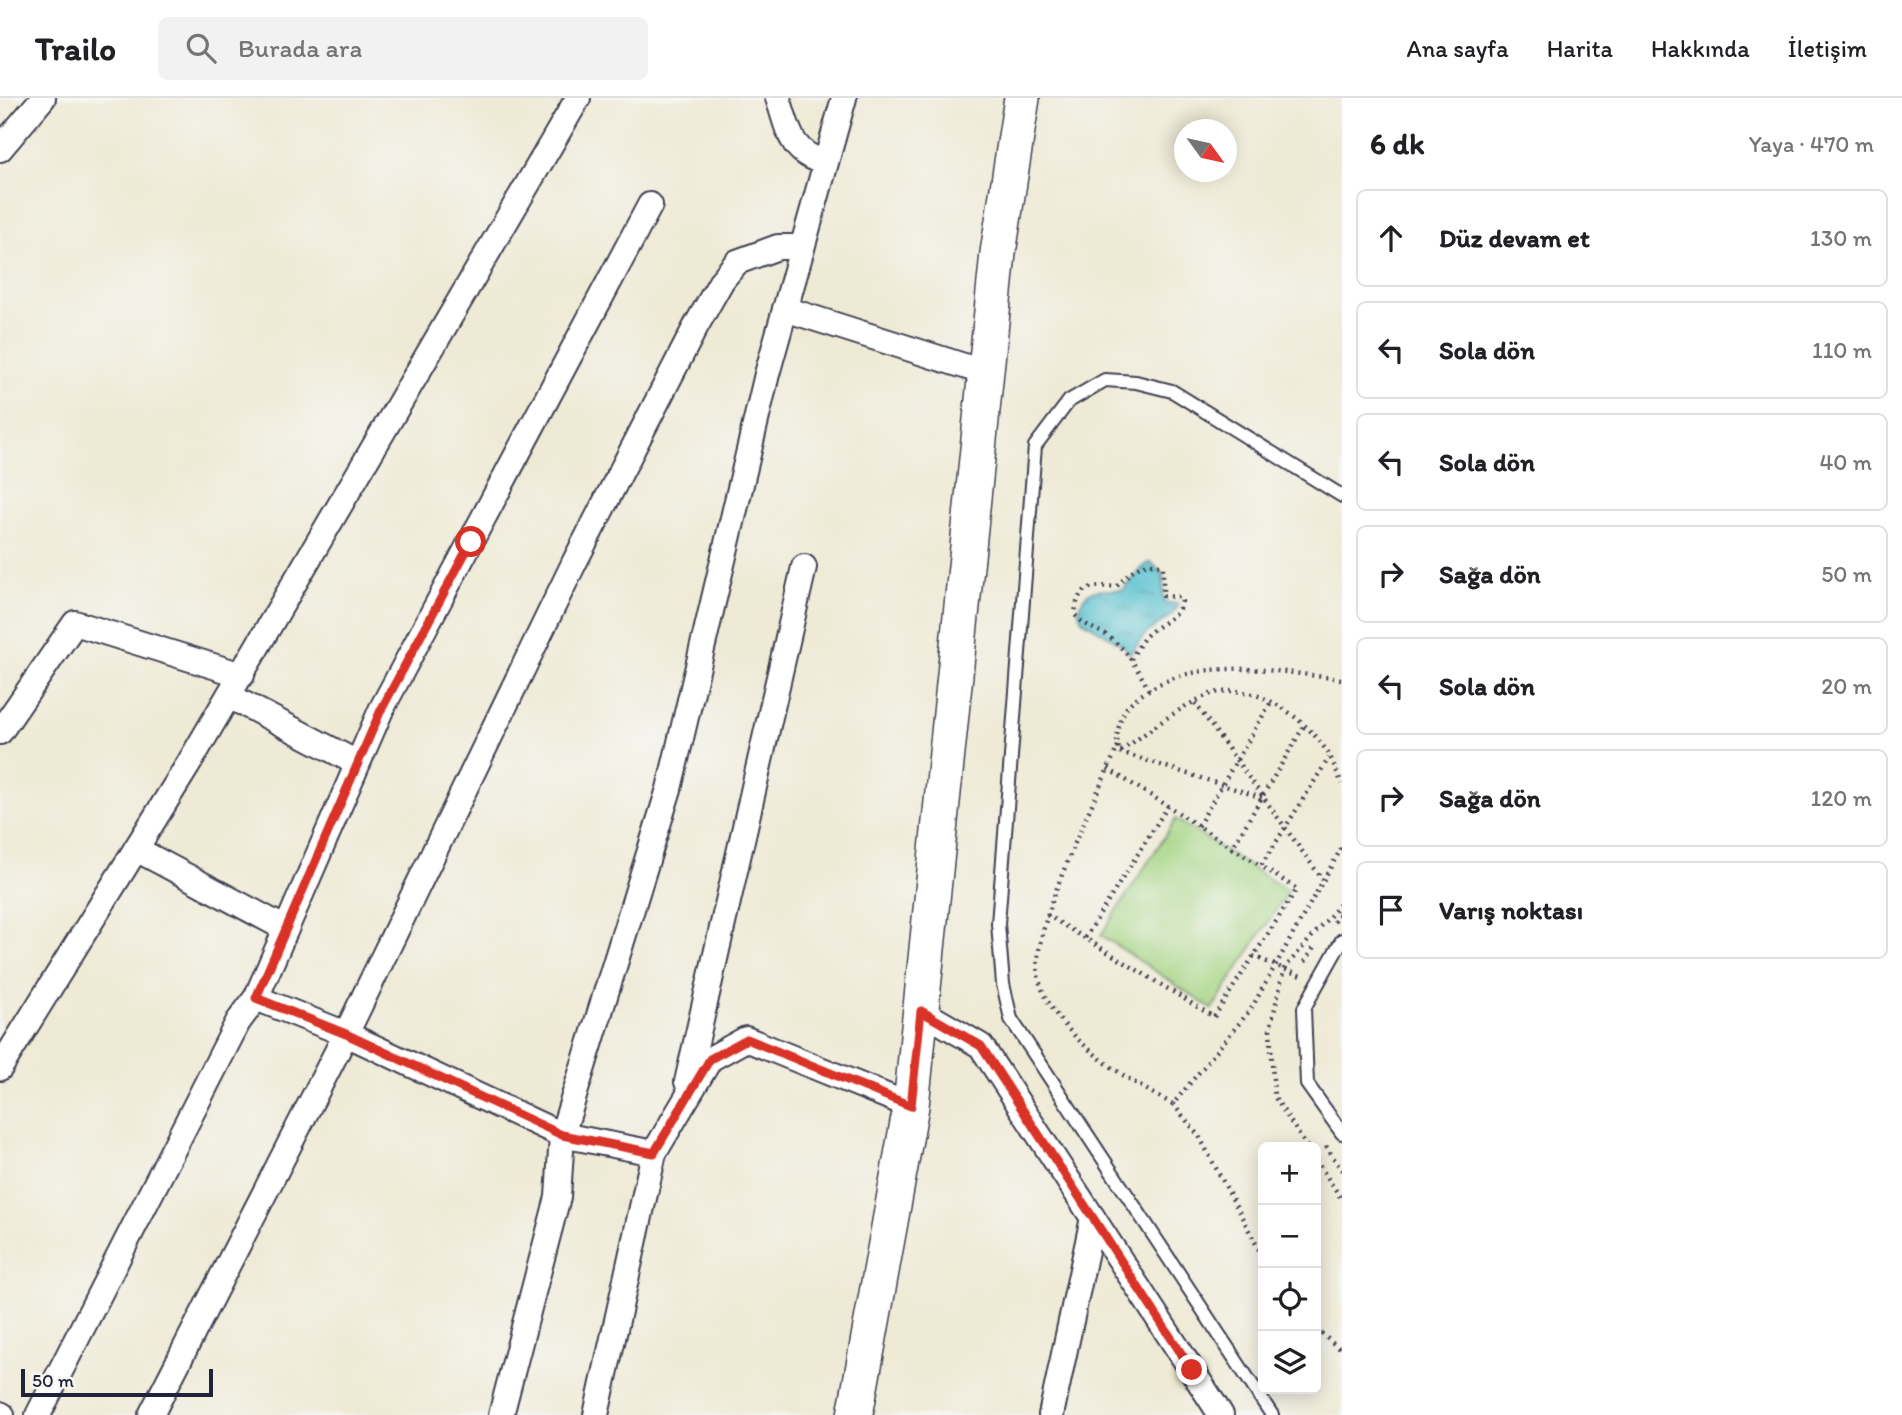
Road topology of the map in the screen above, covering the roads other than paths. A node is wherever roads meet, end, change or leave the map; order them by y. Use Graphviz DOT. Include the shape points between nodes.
graph roads {
  1 [pos="43,98"];
  2 [pos="579,98"];
  3 [pos="778,98"];
  4 [pos="844,98"];
  5 [pos="1022,98"];
  6 [pos="0,149"];
  7 [pos="825,162"];
  8 [pos="650,205"];
  9 [pos="802,247"];
  10 [pos="785,309"];
  11 [pos="986,373"];
  12 [pos="1342,496"];
  13 [pos="804,567"];
  14 [pos="235,685"];
  15 [pos="0,732"];
  16 [pos="357,763"];
  17 [pos="136,849"];
  18 [pos="286,929"];
  19 [pos="1342,940"];
  20 [pos="256,998"];
  21 [pos="921,1011"];
  22 [pos="346,1034"];
  23 [pos="0,1068"];
  24 [pos="911,1106"];
  25 [pos="682,1107"];
  26 [pos="1342,1133"];
  27 [pos="562,1135"];
  28 [pos="654,1153"];
  29 [pos="1093,1218"];
  30 [pos="1204,1404"];
  31 [pos="37,1415"];
  32 [pos="151,1415"];
  33 [pos="501,1415"];
  34 [pos="596,1415"];
  35 [pos="855,1415"];
  36 [pos="1052,1415"];
  37 [pos="1222,1415"];
  38 [pos="1272,1415"];
  1 -- 6 [label="street"];
  2 -- 14 [label="street"];
  3 -- 7 [label="street" via="799,151"];
  4 -- 7 [label="street"];
  5 -- 11 [label="main road" via="998,253"];
  7 -- 9 [label="street"];
  8 -- 16 [label="street"];
  9 -- 10 [label="street"];
  9 -- 22 [label="street" via="757,252 737,262 722,280 575,561"];
  10 -- 11 [label="street"];
  10 -- 27 [label="street" via="669,789"];
  11 -- 21 [label="main road"];
  12 -- 38 [label="lane" via="1172,391 1136,382 1105,380 1069,401 1035,446 998,924 1011,1019"];
  13 -- 25 [label="street"];
  14 -- 15 [label="street" via="75,623"];
  14 -- 16 [label="street"];
  14 -- 17 [label="street"];
  16 -- 18 [label="street"];
  17 -- 18 [label="street"];
  17 -- 23 [label="street"];
  18 -- 20 [label="street"];
  19 -- 26 [label="lane" via="1304,1008 1307,1084"];
  20 -- 22 [label="street"];
  20 -- 31 [label="street" via="238,1022"];
  21 -- 24 [label="main road"];
  21 -- 29 [label="street" via="981,1046"];
  22 -- 27 [label="street"];
  22 -- 32 [label="street"];
  24 -- 25 [label="street" via="747,1039 710,1059"];
  24 -- 35 [label="main road"];
  25 -- 28 [label="street"];
  27 -- 28 [label="street"];
  27 -- 33 [label="street" via="558,1197"];
  28 -- 34 [label="street"];
  29 -- 30 [label="street"];
  29 -- 36 [label="street"];
  30 -- 37 [label="street"];
}
